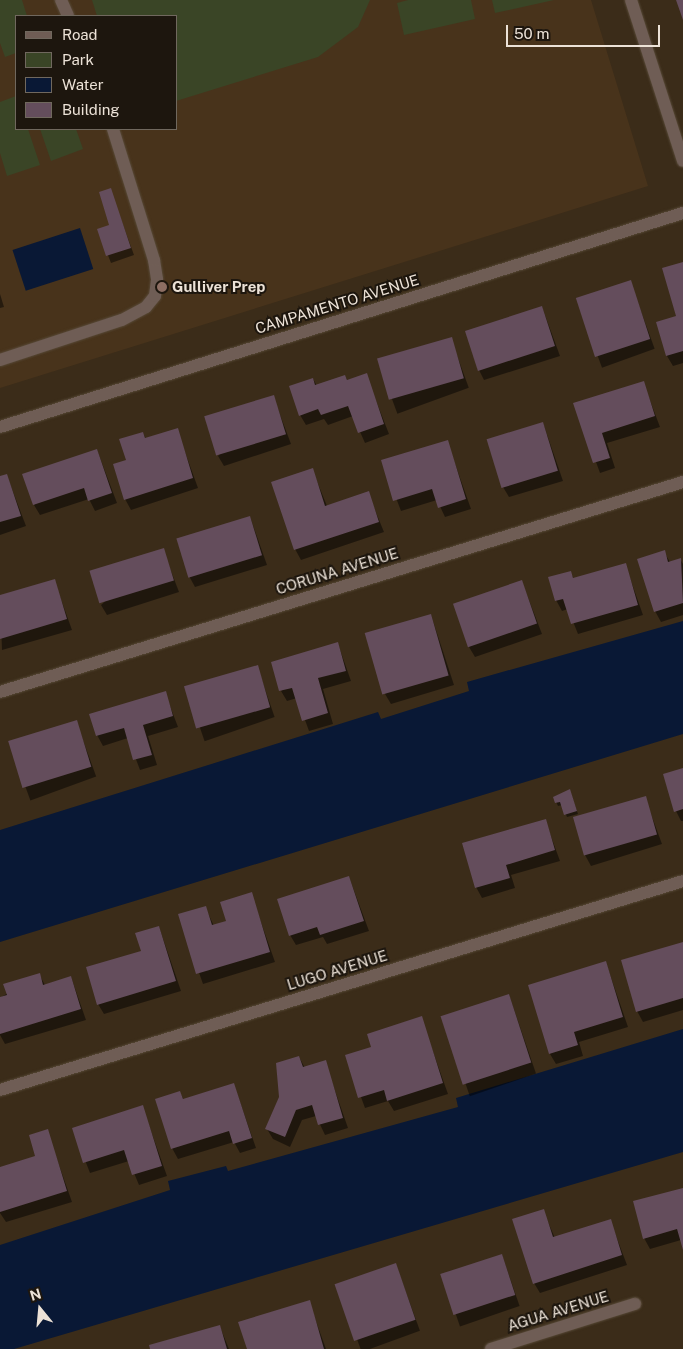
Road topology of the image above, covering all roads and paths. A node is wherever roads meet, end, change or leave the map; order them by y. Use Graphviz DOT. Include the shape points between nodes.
graph roads {
  1 [pos="61,0"];
  2 [pos="631,0"];
  3 [pos="68,15"];
  4 [pos="113,130"];
  5 [pos="683,161"];
  6 [pos="683,212"];
  7 [pos="0,360"];
  8 [pos="0,427"];
  9 [pos="683,482"];
  10 [pos="0,692"];
  11 [pos="683,881"];
  12 [pos="0,1090"];
  13 [pos="635,1304"];
  14 [pos="491,1349"];
  1 -- 3 [label="street"];
  2 -- 5 [label="street"];
  4 -- 7 [label="street" via="154,260 155,296 146,307 122,320"];
  6 -- 8 [label="street, CAMPAMENTO AVENUE"];
  9 -- 10 [label="street, CORUNA AVENUE"];
  11 -- 12 [label="street, LUGO AVENUE"];
  13 -- 14 [label="street, AGUA AVENUE"];
}
